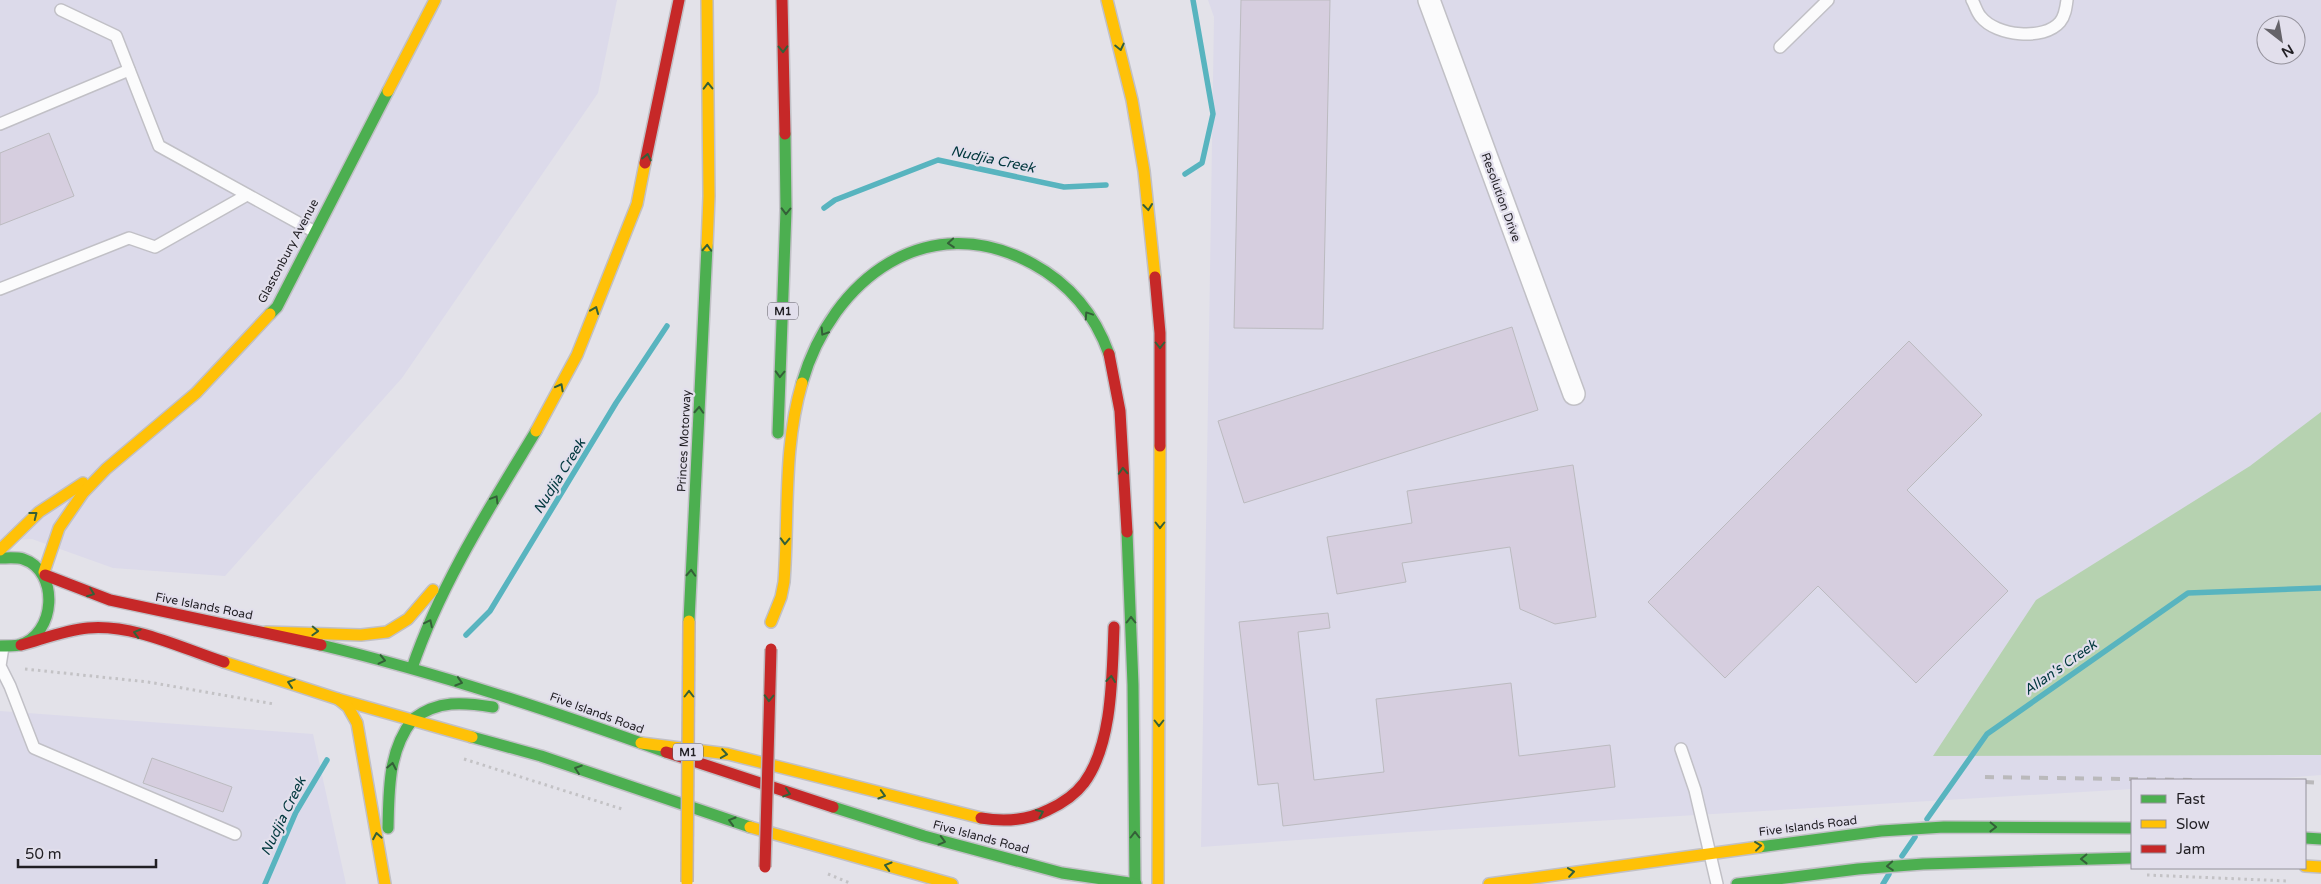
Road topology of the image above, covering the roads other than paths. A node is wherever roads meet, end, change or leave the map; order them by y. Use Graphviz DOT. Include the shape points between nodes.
graph roads {
  1 [pos="435,0"];
  2 [pos="679,0"];
  3 [pos="707,0"];
  4 [pos="782,0"];
  5 [pos="1107,0"];
  6 [pos="1429,0"];
  7 [pos="1828,0"];
  8 [pos="1972,0"];
  9 [pos="2067,0"];
  10 [pos="60,10"];
  11 [pos="1780,47"];
  12 [pos="129,70"];
  13 [pos="0,124"];
  14 [pos="247,195"];
  15 [pos="315,232"];
  16 [pos="0,289"];
  17 [pos="1574,394"];
  18 [pos="106,469"];
  19 [pos="1127,520"];
  20 [pos="470,541"];
  21 [pos="0,550"];
  22 [pos="0,558"];
  23 [pos="1116,567"];
  24 [pos="45,573"];
  25 [pos="1114,616"];
  26 [pos="266,632"];
  27 [pos="771,636"];
  28 [pos="21,645"];
  29 [pos="2,646"];
  30 [pos="0,666"];
  31 [pos="412,668"];
  32 [pos="415,682"];
  33 [pos="338,698"];
  34 [pos="425,705"];
  35 [pos="413,719"];
  36 [pos="588,724"];
  37 [pos="641,743"];
  38 [pos="1681,749"];
  39 [pos="540,756"];
  40 [pos="2131,828"];
  41 [pos="235,834"];
  42 [pos="2306,838"];
  43 [pos="2321,839"];
  44 [pos="1709,852"];
  45 [pos="2131,858"];
  46 [pos="2306,866"];
  47 [pos="2321,867"];
  48 [pos="765,871"];
  49 [pos="687,883"];
  50 [pos="387,884"];
  51 [pos="952,884"];
  52 [pos="1135,884"];
  53 [pos="1158,884"];
  54 [pos="1488,884"];
  55 [pos="1717,884"];
  56 [pos="1737,884"];
  1 -- 15 [label="main road, Glastonbury Avenue"];
  20 -- 2 [label="main road, one-way" via="544,418 577,355 637,204"];
  49 -- 3 [label="main road, Princes Motorway / M1, one-way, bridge" via="689,621 709,196"];
  4 -- 27 [label="main road, M1, one-way" via="786,210"];
  5 -- 53 [label="main road, one-way" via="1132,100 1144,171 1160,333"];
  6 -- 17 [label="street, Resolution Drive"];
  7 -- 11 [label="lane"];
  8 -- 9 [label="lane" via="1982,18 1995,28 2019,33 2047,31 2059,23 2065,14"];
  10 -- 12 [label="lane" via="116,36"];
  12 -- 13 [label="lane"];
  12 -- 14 [label="lane" via="159,146"];
  14 -- 15 [label="lane"];
  14 -- 16 [label="lane" via="156,247 129,238"];
  15 -- 18 [label="main road, Glastonbury Avenue" via="277,307 196,393"];
  21 -- 18 [label="main road, Glastonbury Avenue, one-way" via="37,513"];
  18 -- 24 [label="main road, Glastonbury Avenue" via="66,517 55,537"];
  19 -- 23 [label="main road"];
  19 -- 27 [label="main road, one-way" via="1121,413 1114,370 1102,336 1086,311 1060,281 1034,263 995,247 952,242 914,250 879,267 846,296 816,344 802,385 792,435 783,590"];
  52 -- 19 [label="main road, one-way" via="1131,576"];
  26 -- 20 [label="main road, one-way" via="307,631 364,636 395,629 419,609"];
  31 -- 20 [label="main road, one-way" via="423,636"];
  22 -- 24 [label="main road, Five Islands Road" via="20,559 38,566"];
  24 -- 26 [label="main road, Five Islands Road, one-way" via="110,600"];
  24 -- 28 [label="main road" via="49,595 46,618 35,636"];
  37 -- 25 [label="main road, one-way" via="728,754 973,817 1006,821 1030,817 1052,808 1090,775 1101,746 1108,701"];
  26 -- 31 [label="main road, Five Islands Road, one-way"];
  27 -- 48 [label="main road, M1, one-way, bridge"];
  28 -- 29 [label="main road"];
  33 -- 28 [label="main road, one-way" via="120,629 84,627"];
  29 -- 30 [label="lane"];
  30 -- 41 [label="lane" via="34,748"];
  31 -- 32 [label="main road"];
  31 -- 36 [label="main road, Five Islands Road, one-way"];
  33 -- 35 [label="main road"];
  50 -- 33 [label="main road, one-way" via="357,722"];
  34 -- 35 [label="main road"];
  34 -- 36 [label="main road" via="463,702"];
  34 -- 39 [label="main road"];
  35 -- 39 [label="main road"];
  50 -- 35 [label="main road, one-way" via="390,774 399,737"];
  36 -- 37 [label="main road, Five Islands Road"];
  37 -- 52 [label="main road, Five Islands Road, one-way" via="924,836 1062,873"];
  38 -- 44 [label="lane" via="1695,790"];
  51 -- 39 [label="main road, one-way" via="720,818"];
  44 -- 40 [label="main road, Five Islands Road, one-way" via="1944,826"];
  42 -- 43 [label="main road"];
  54 -- 44 [label="main road, Five Islands Road, one-way"];
  44 -- 55 [label="lane"];
  45 -- 56 [label="main road, one-way" via="1922,864"];
  46 -- 47 [label="main road"];
}
